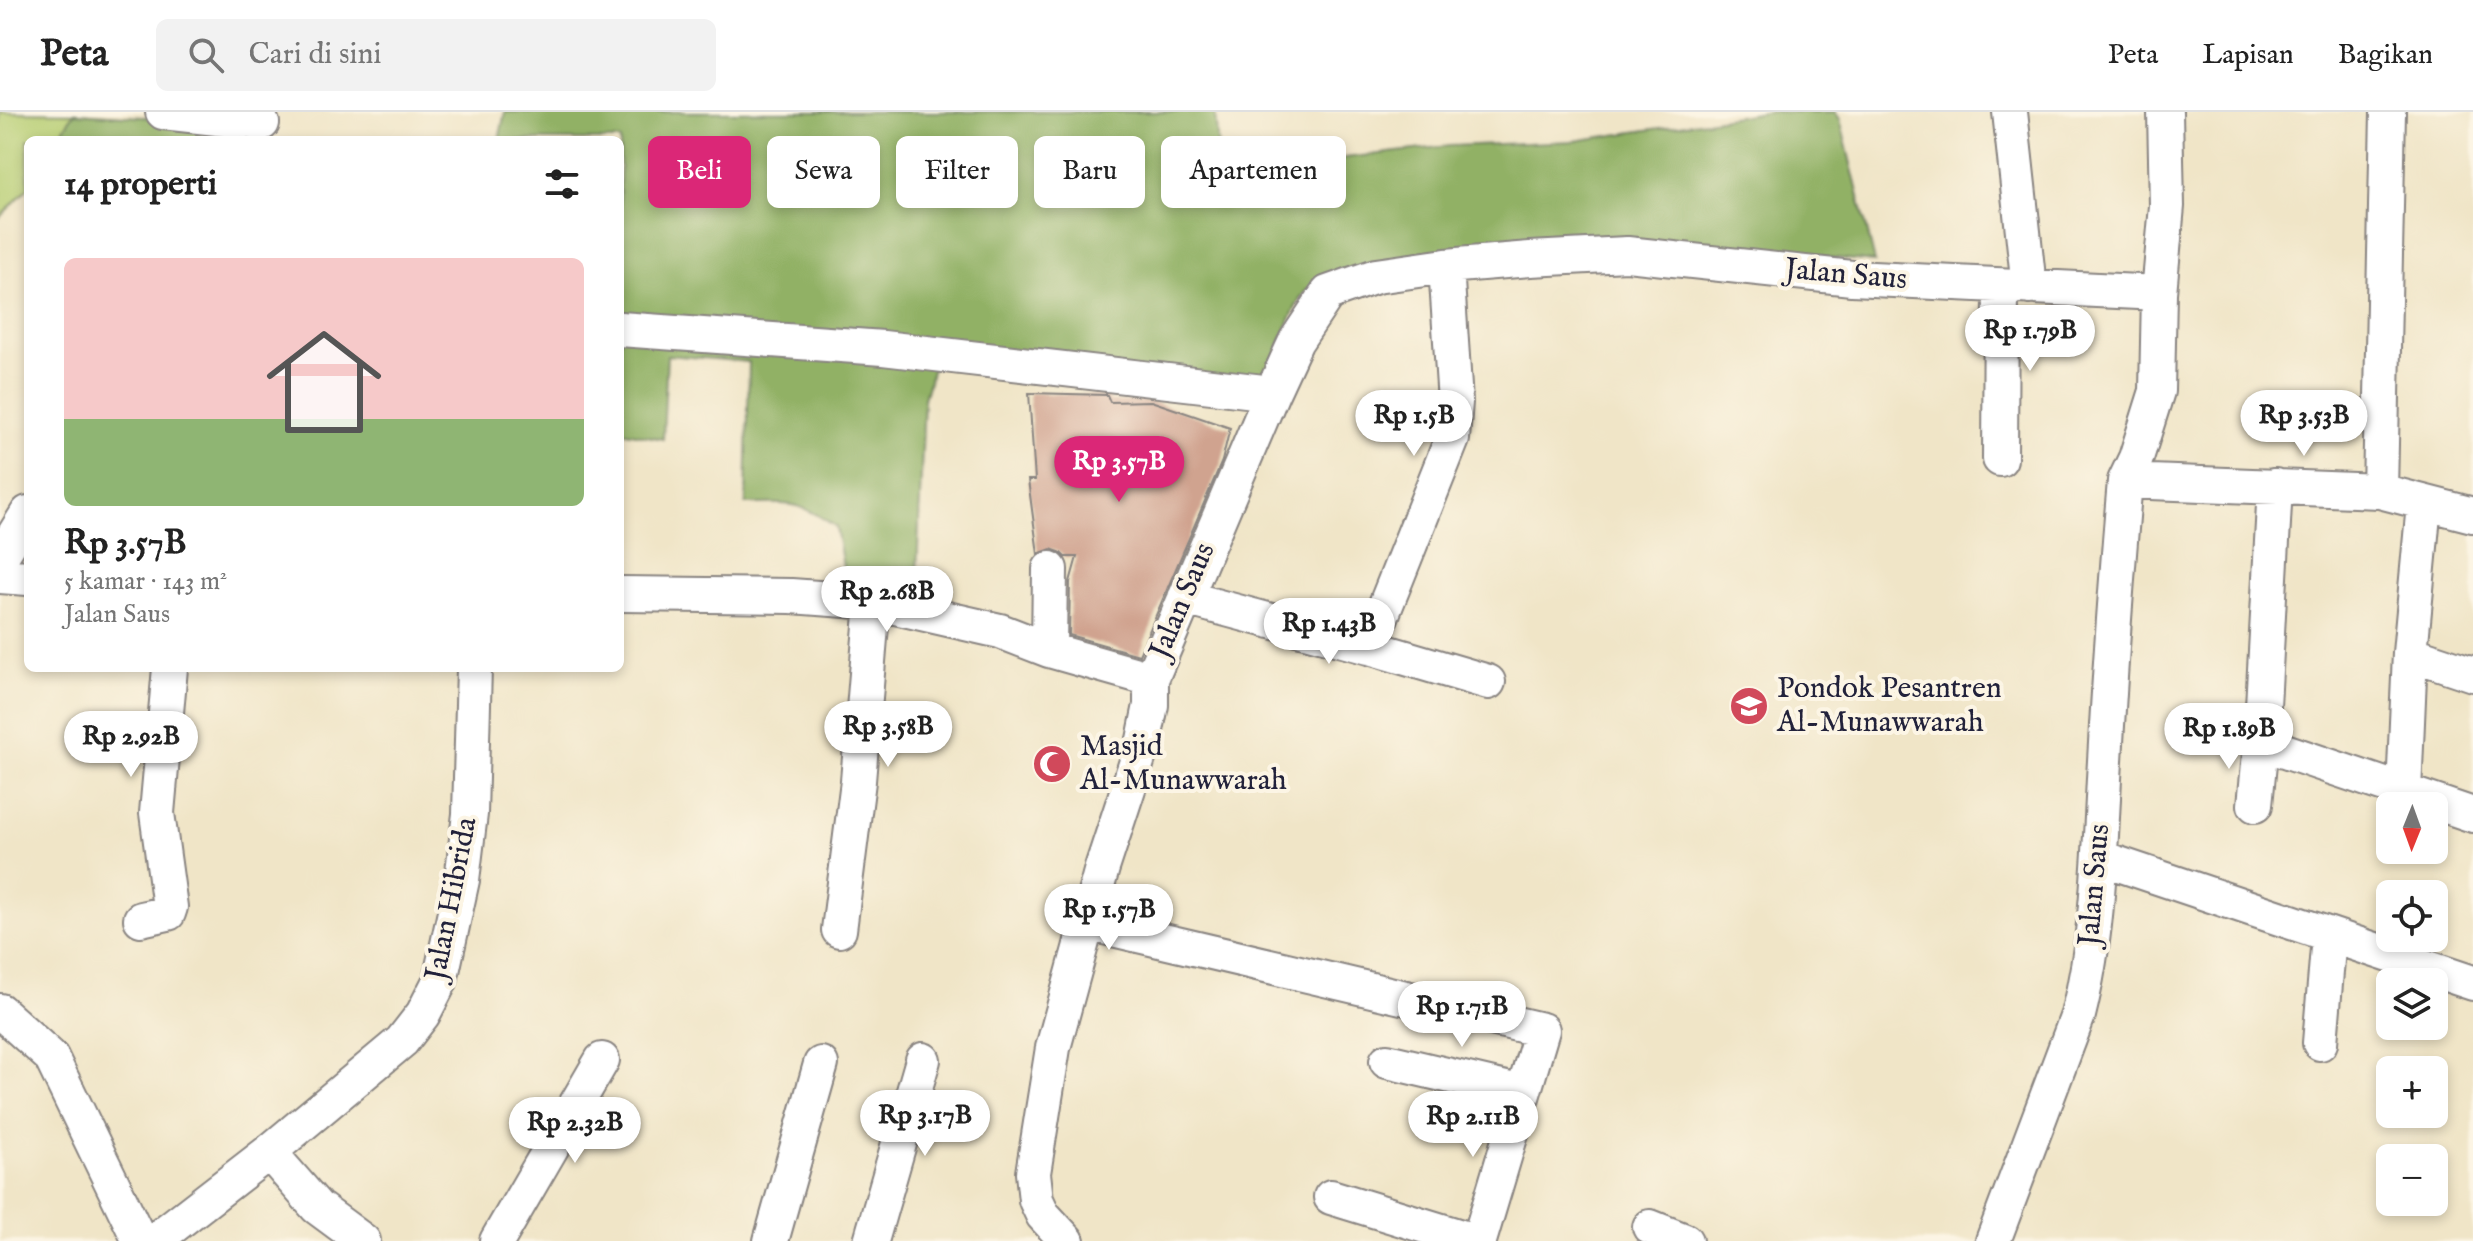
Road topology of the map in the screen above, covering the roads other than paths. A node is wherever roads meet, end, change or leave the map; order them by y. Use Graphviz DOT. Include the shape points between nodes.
graph roads {
  1 [pos="163,112"];
  2 [pos="2010,112"];
  3 [pos="2165,112"];
  4 [pos="2388,112"];
  5 [pos="261,125"];
  6 [pos="1446,266"];
  7 [pos="2015,287"];
  8 [pos="2159,293"];
  9 [pos="624,329"];
  10 [pos="1272,393"];
  11 [pos="2000,459"];
  12 [pos="2125,481"];
  13 [pos="2275,486"];
  14 [pos="2380,491"];
  15 [pos="2424,504"];
  16 [pos="2473,515"];
  17 [pos="24,519"];
  18 [pos="0,558"];
  19 [pos="1050,569"];
  20 [pos="0,576"];
  21 [pos="24,578"];
  22 [pos="624,594"];
  23 [pos="1185,598"];
  24 [pos="873,602"];
  25 [pos="1369,647"];
  26 [pos="1049,650"];
  27 [pos="2410,653"];
  28 [pos="170,672"];
  29 [pos="474,672"];
  30 [pos="2473,674"];
  31 [pos="1151,679"];
  32 [pos="1488,682"];
  33 [pos="2261,743"];
  34 [pos="2404,792"];
  35 [pos="2255,805"];
  36 [pos="2448,807"];
  37 [pos="2473,815"];
  38 [pos="2101,858"];
  39 [pos="141,919"];
  40 [pos="1087,923"];
  41 [pos="839,930"];
  42 [pos="2329,936"];
  43 [pos="2473,983"];
  44 [pos="0,1011"];
  45 [pos="2320,1043"];
  46 [pos="602,1060"];
  47 [pos="923,1060"];
  48 [pos="1387,1061"];
  49 [pos="821,1064"];
  50 [pos="1523,1093"];
  51 [pos="269,1152"];
  52 [pos="1331,1197"];
  53 [pos="1650,1227"];
  54 [pos="140,1241"];
  55 [pos="154,1241"];
  56 [pos="363,1241"];
  57 [pos="497,1241"];
  58 [pos="771,1241"];
  59 [pos="871,1241"];
  60 [pos="1067,1241"];
  61 [pos="1476,1241"];
  62 [pos="1685,1241"];
  63 [pos="1993,1241"];
  1 -- 5 [label="street"];
  2 -- 7 [label="street"];
  3 -- 8 [label="street" via="2167,206"];
  4 -- 14 [label="street"];
  6 -- 7 [label="street, Jalan Saus" via="1627,254 1852,278"];
  6 -- 10 [label="street, Jalan Saus" via="1376,276 1328,293 1296,341"];
  6 -- 25 [label="street" via="1455,402 1452,439"];
  7 -- 8 [label="street, Jalan Saus"];
  7 -- 11 [label="street"];
  8 -- 12 [label="street, Jalan Saus" via="2157,391"];
  9 -- 10 [label="street" via="883,348"];
  10 -- 23 [label="street, Jalan Saus"];
  12 -- 13 [label="street"];
  12 -- 38 [label="street, Jalan Saus"];
  13 -- 14 [label="street"];
  13 -- 33 [label="street"];
  14 -- 15 [label="street"];
  15 -- 16 [label="street"];
  15 -- 27 [label="street"];
  17 -- 18 [label="street"];
  19 -- 26 [label="street"];
  20 -- 21 [label="street"];
  22 -- 24 [label="street"];
  23 -- 25 [label="street"];
  23 -- 31 [label="street, Jalan Saus"];
  24 -- 26 [label="street" via="1000,631"];
  24 -- 41 [label="street"];
  25 -- 32 [label="street"];
  26 -- 31 [label="street"];
  27 -- 30 [label="street"];
  27 -- 34 [label="street"];
  28 -- 39 [label="street" via="157,813 170,907 168,913"];
  29 -- 51 [label="street, Jalan Hibrida" via="470,814 440,981 402,1041"];
  31 -- 40 [label="street, Jalan Saus" via="1144,740"];
  33 -- 34 [label="street"];
  33 -- 35 [label="street"];
  36 -- 37 [label="street"];
  38 -- 42 [label="street"];
  38 -- 63 [label="street, Jalan Saus" via="2078,1015"];
  40 -- 50 [label="street" via="1542,1030"];
  40 -- 60 [label="street, Jalan Saus" via="1053,1048 1033,1173 1043,1215"];
  42 -- 43 [label="street"];
  42 -- 45 [label="street"];
  44 -- 54 [label="street" via="51,1057"];
  46 -- 57 [label="street"];
  47 -- 59 [label="street"];
  48 -- 50 [label="street"];
  49 -- 58 [label="street"];
  50 -- 61 [label="street"];
  51 -- 55 [label="street, Jalan Hibrida"];
  51 -- 56 [label="street" via="317,1207"];
  52 -- 61 [label="street"];
  53 -- 62 [label="street"];
}
